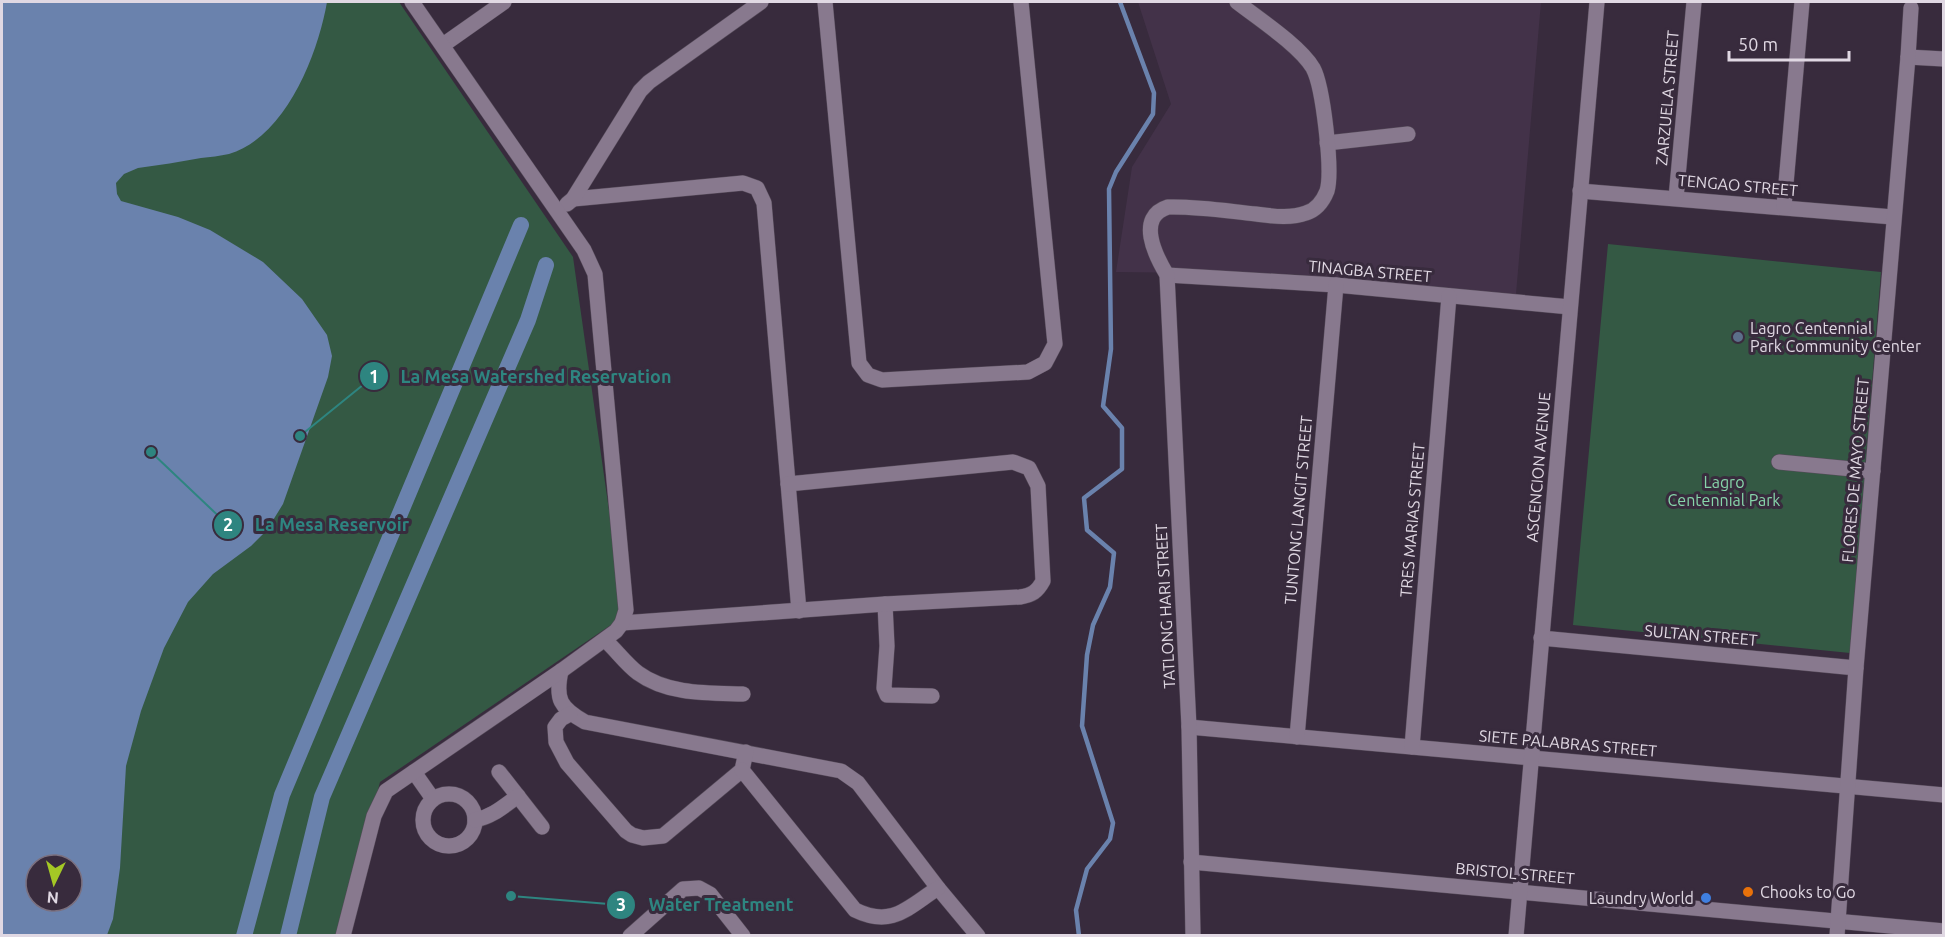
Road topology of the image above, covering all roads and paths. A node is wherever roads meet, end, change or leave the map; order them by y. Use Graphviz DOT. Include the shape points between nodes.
graph roads {
  1 [pos="412,2"];
  2 [pos="504,2"];
  3 [pos="760,2"];
  4 [pos="825,2"];
  5 [pos="1022,2"];
  6 [pos="1237,2"];
  7 [pos="1597,2"];
  8 [pos="1694,2"];
  9 [pos="1802,2"];
  10 [pos="1911,8"];
  11 [pos="443,45"];
  12 [pos="1908,57"];
  13 [pos="1944,59"];
  14 [pos="1408,134"];
  15 [pos="1327,143"];
  16 [pos="1580,191"];
  17 [pos="1677,198"];
  18 [pos="573,199"];
  19 [pos="1784,206"];
  20 [pos="558,212"];
  21 [pos="1893,217"];
  22 [pos="1167,275"];
  23 [pos="1336,285"];
  24 [pos="1449,296"];
  25 [pos="1570,307"];
  26 [pos="1779,462"];
  27 [pos="1873,471"];
  28 [pos="788,484"];
  29 [pos="885,604"];
  30 [pos="799,611"];
  31 [pos="622,623"];
  32 [pos="1541,638"];
  33 [pos="605,640"];
  34 [pos="1856,668"];
  35 [pos="561,672"];
  36 [pos="743,694"];
  37 [pos="932,696"];
  38 [pos="570,714"];
  39 [pos="1189,727"];
  40 [pos="1297,737"];
  41 [pos="1412,747"];
  42 [pos="746,752"];
  43 [pos="1531,758"];
  44 [pos="742,770"];
  45 [pos="414,772"];
  46 [pos="500,772"];
  47 [pos="1848,786"];
  48 [pos="1944,795"];
  49 [pos="518,796"];
  50 [pos="433,799"];
  51 [pos="475,820"];
  52 [pos="542,827"];
  53 [pos="1191,862"];
  54 [pos="938,888"];
  55 [pos="1519,891"];
  56 [pos="1837,928"];
  57 [pos="1944,931"];
  58 [pos="343,936"];
  59 [pos="630,936"];
  60 [pos="743,936"];
  61 [pos="978,936"];
  62 [pos="1193,936"];
  63 [pos="1516,936"];
  1 -- 11 [label="street"];
  2 -- 11 [label="street"];
  3 -- 18 [label="street" via="644,87"];
  4 -- 5 [label="street" via="859,363 868,375 882,380 1028,372 1045,363 1054,344"];
  6 -- 15 [label="street" via="1304,56 1314,70"];
  7 -- 16 [label="street, ASCENCION AVENUE"];
  8 -- 17 [label="street, ZARZUELA STREET"];
  9 -- 19 [label="street"];
  10 -- 12 [label="street, FLORES DE MAYO STREET"];
  11 -- 20 [label="street"];
  12 -- 13 [label="street"];
  12 -- 21 [label="street, FLORES DE MAYO STREET"];
  14 -- 15 [label="street"];
  15 -- 22 [label="street" via="1328,189 1322,201 1304,214 1283,217 1180,207 1158,210 1151,225 1153,249"];
  16 -- 17 [label="street, TENGAO STREET"];
  16 -- 25 [label="street, ASCENCION AVENUE"];
  17 -- 19 [label="street, TENGAO STREET"];
  18 -- 20 [label="street"];
  18 -- 28 [label="street" via="743,183 757,188 764,203"];
  19 -- 21 [label="street, TENGAO STREET"];
  20 -- 31 [label="street" via="595,274 626,610"];
  21 -- 27 [label="street, FLORES DE MAYO STREET"];
  22 -- 23 [label="street, TINAGBA STREET"];
  22 -- 39 [label="street, TATLONG HARI STREET"];
  23 -- 24 [label="street, TINAGBA STREET"];
  23 -- 40 [label="street, TUNTONG LANGIT STREET"];
  24 -- 25 [label="street, TINAGBA STREET"];
  24 -- 41 [label="street, TRES MARIAS STREET"];
  25 -- 32 [label="street, ASCENCION AVENUE"];
  26 -- 27 [label="street"];
  27 -- 34 [label="street, FLORES DE MAYO STREET"];
  28 -- 29 [label="street" via="1012,462 1029,468 1038,486 1043,581 1038,590 1020,597"];
  28 -- 30 [label="street"];
  29 -- 30 [label="street"];
  29 -- 37 [label="street" via="887,695"];
  30 -- 31 [label="street"];
  31 -- 33 [label="street"];
  32 -- 34 [label="street, SULTAN STREET"];
  32 -- 43 [label="street, ASCENCION AVENUE"];
  33 -- 35 [label="street"];
  33 -- 36 [label="street" via="639,673 662,685 696,692"];
  34 -- 47 [label="street, FLORES DE MAYO STREET"];
  35 -- 38 [label="street" via="560,700"];
  35 -- 45 [label="street"];
  38 -- 42 [label="street" via="585,722"];
  38 -- 44 [label="street" via="555,728 556,742 567,763 632,835 663,836"];
  39 -- 40 [label="street, SIETE PALABRAS STREET"];
  39 -- 53 [label="street, TATLONG HARI STREET"];
  40 -- 41 [label="street, SIETE PALABRAS STREET"];
  41 -- 43 [label="street, SIETE PALABRAS STREET"];
  42 -- 44 [label="street"];
  42 -- 54 [label="street" via="841,771 858,783"];
  43 -- 47 [label="street, SIETE PALABRAS STREET"];
  43 -- 55 [label="street, ASCENCION AVENUE"];
  44 -- 54 [label="street" via="855,910 871,918 893,917"];
  45 -- 50 [label="street"];
  45 -- 58 [label="street" via="386,791 378,804"];
  46 -- 49 [label="street"];
  47 -- 48 [label="street, SIETE PALABRAS STREET"];
  47 -- 56 [label="street, FLORES DE MAYO STREET"];
  49 -- 51 [label="street" via="492,815"];
  49 -- 52 [label="street"];
  50 -- 51 [label="street" via="448,794 464,799"];
  50 -- 51 [label="street" via="423,820 434,841 449,846 457,844 470,835"];
  53 -- 55 [label="street, BRISTOL STREET"];
  53 -- 62 [label="street, TATLONG HARI STREET"];
  54 -- 61 [label="street"];
  55 -- 56 [label="street, BRISTOL STREET"];
  55 -- 63 [label="street, ASCENCION AVENUE"];
  56 -- 57 [label="street, BRISTOL STREET"];
  59 -- 60 [label="street" via="683,889 699,888 710,894"];
}
